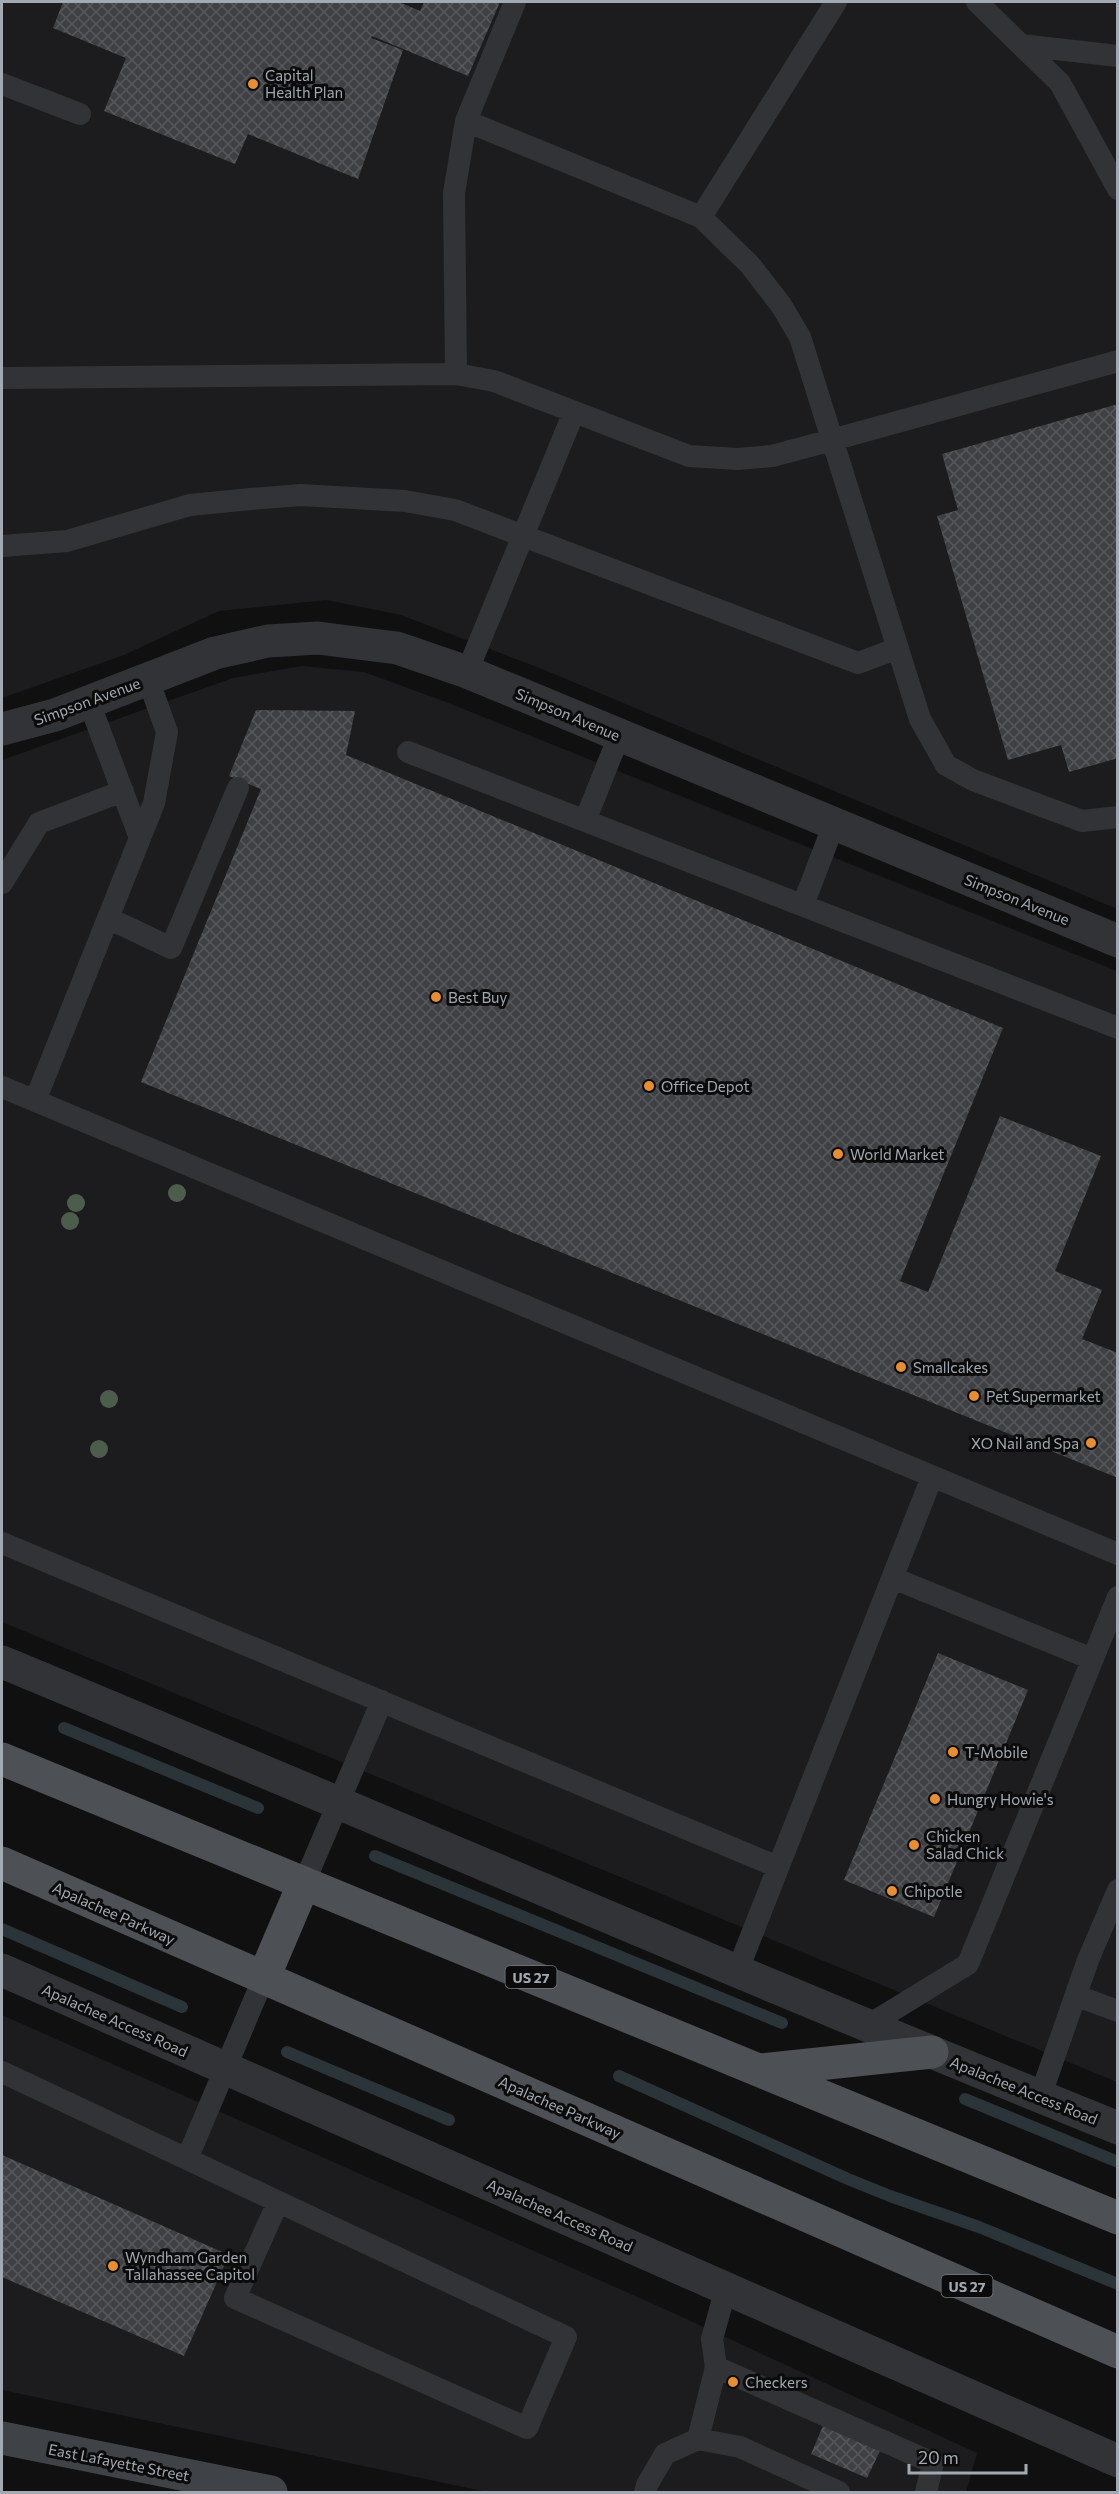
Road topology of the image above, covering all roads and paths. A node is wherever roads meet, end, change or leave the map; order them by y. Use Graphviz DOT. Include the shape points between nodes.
graph roads {
  1 [pos="515,2"];
  2 [pos="836,2"];
  3 [pos="977,2"];
  4 [pos="1021,45"];
  5 [pos="1118,56"];
  6 [pos="2,84"];
  7 [pos="80,114"];
  8 [pos="466,121"];
  9 [pos="1118,189"];
  10 [pos="701,217"];
  11 [pos="1118,361"];
  12 [pos="456,374"];
  13 [pos="2,378"];
  14 [pos="574,412"];
  15 [pos="832,440"];
  16 [pos="523,536"];
  17 [pos="2,546"];
  18 [pos="898,648"];
  19 [pos="467,672"];
  20 [pos="148,679"];
  21 [pos="89,702"];
  22 [pos="2,729"];
  23 [pos="619,736"];
  24 [pos="408,752"];
  25 [pos="238,788"];
  26 [pos="123,792"];
  27 [pos="1118,817"];
  28 [pos="585,821"];
  29 [pos="834,824"];
  30 [pos="140,838"];
  31 [pos="2,883"];
  32 [pos="803,905"];
  33 [pos="108,918"];
  34 [pos="1118,941"];
  35 [pos="1118,1028"];
  36 [pos="2,1087"];
  37 [pos="35,1101"];
  38 [pos="932,1477"];
  39 [pos="2,1543"];
  40 [pos="1118,1554"];
  41 [pos="893,1578"];
  42 [pos="1118,1597"];
  43 [pos="1092,1659"];
  44 [pos="2,1662"];
  45 [pos="382,1701"];
  46 [pos="2,1759"];
  47 [pos="339,1801"];
  48 [pos="2,1863"];
  49 [pos="778,1867"];
  50 [pos="304,1883"];
  51 [pos="1118,1890"];
  52 [pos="2,1970"];
  53 [pos="737,1972"];
  54 [pos="264,1977"];
  55 [pos="1077,1996"];
  56 [pos="1118,2011"];
  57 [pos="867,2026"];
  58 [pos="932,2052"];
  59 [pos="225,2068"];
  60 [pos="758,2070"];
  61 [pos="2,2072"];
  62 [pos="1040,2097"];
  63 [pos="1118,2127"];
  64 [pos="187,2159"];
  65 [pos="278,2202"];
  66 [pos="1118,2218"];
  67 [pos="726,2288"];
  68 [pos="1035,2316"];
  69 [pos="1118,2352"];
  70 [pos="716,2367"];
  71 [pos="1118,2376"];
  72 [pos="2,2438"];
  73 [pos="698,2439"];
  74 [pos="1118,2461"];
  75 [pos="271,2493"];
  76 [pos="645,2493"];
  77 [pos="839,2493"];
  78 [pos="926,2493"];
  1 -- 8 [label="lane"];
  2 -- 10 [label="lane"];
  3 -- 4 [label="lane"];
  4 -- 5 [label="lane"];
  4 -- 9 [label="lane" via="1060,83"];
  6 -- 7 [label="lane"];
  8 -- 10 [label="lane"];
  8 -- 12 [label="lane" via="454,193"];
  10 -- 15 [label="lane" via="750,265 800,337"];
  11 -- 15 [label="lane"];
  12 -- 13 [label="lane"];
  12 -- 14 [label="lane" via="494,381"];
  14 -- 15 [label="lane" via="689,456 772,456"];
  14 -- 16 [label="lane"];
  15 -- 18 [label="lane"];
  16 -- 17 [label="lane" via="455,510 405,501 301,495 190,505 68,541"];
  16 -- 18 [label="lane" via="858,663"];
  16 -- 19 [label="lane"];
  18 -- 27 [label="lane" via="920,719 946,765 973,780 1082,821"];
  19 -- 20 [label="street, Simpson Avenue" via="397,648 318,638 268,640 225,650"];
  19 -- 23 [label="street, Simpson Avenue"];
  20 -- 21 [label="street, Simpson Avenue"];
  20 -- 30 [label="lane" via="167,732 154,802"];
  21 -- 22 [label="street, Simpson Avenue"];
  21 -- 26 [label="lane"];
  23 -- 28 [label="lane"];
  23 -- 29 [label="street, Simpson Avenue"];
  24 -- 28 [label="lane"];
  25 -- 33 [label="lane" via="171,948"];
  26 -- 30 [label="lane"];
  26 -- 31 [label="lane" via="39,823"];
  28 -- 32 [label="lane"];
  29 -- 32 [label="lane"];
  29 -- 34 [label="street, Simpson Avenue"];
  30 -- 33 [label="lane"];
  32 -- 35 [label="lane"];
  33 -- 37 [label="lane"];
  36 -- 37 [label="lane"];
  37 -- 38 [label="lane"];
  38 -- 40 [label="lane"];
  38 -- 41 [label="lane"];
  39 -- 45 [label="lane"];
  41 -- 43 [label="lane"];
  41 -- 49 [label="lane"];
  42 -- 43 [label="lane"];
  43 -- 57 [label="lane" via="968,1964"];
  44 -- 47 [label="street, Apalachee Access Road"];
  45 -- 47 [label="lane"];
  45 -- 49 [label="lane"];
  46 -- 50 [label="main road, US 27"];
  47 -- 50 [label="lane"];
  47 -- 53 [label="street, Apalachee Access Road"];
  48 -- 54 [label="main road, Apalachee Parkway / US 27"];
  49 -- 53 [label="lane"];
  50 -- 54 [label="main road"];
  50 -- 60 [label="main road, US 27"];
  51 -- 55 [label="lane"];
  52 -- 59 [label="street, Apalachee Access Road"];
  53 -- 57 [label="street, Apalachee Access Road"];
  54 -- 59 [label="lane"];
  54 -- 68 [label="main road, Apalachee Parkway / US 27"];
  55 -- 56 [label="lane"];
  55 -- 62 [label="lane"];
  57 -- 58 [label="street, Apalachee Access Road"];
  58 -- 60 [label="main road"];
  58 -- 62 [label="street, Apalachee Access Road"];
  59 -- 64 [label="lane"];
  59 -- 67 [label="street, Apalachee Access Road"];
  60 -- 66 [label="main road, US 27"];
  61 -- 64 [label="lane"];
  62 -- 63 [label="street, Apalachee Access Road"];
  64 -- 65 [label="lane"];
  65 -- 65 [label="lane" via="566,2337 527,2428 235,2298"];
  67 -- 70 [label="lane" via="712,2339"];
  67 -- 74 [label="street, Apalachee Access Road"];
  68 -- 69 [label="main road, Apalachee Parkway / US 27"];
  68 -- 71 [label="main road"];
  70 -- 73 [label="lane"];
  70 -- 78 [label="lane" via="933,2463"];
  72 -- 75 [label="street, East Lafayette Street"];
  73 -- 76 [label="lane" via="665,2454"];
  73 -- 77 [label="lane" via="740,2447"];
}
